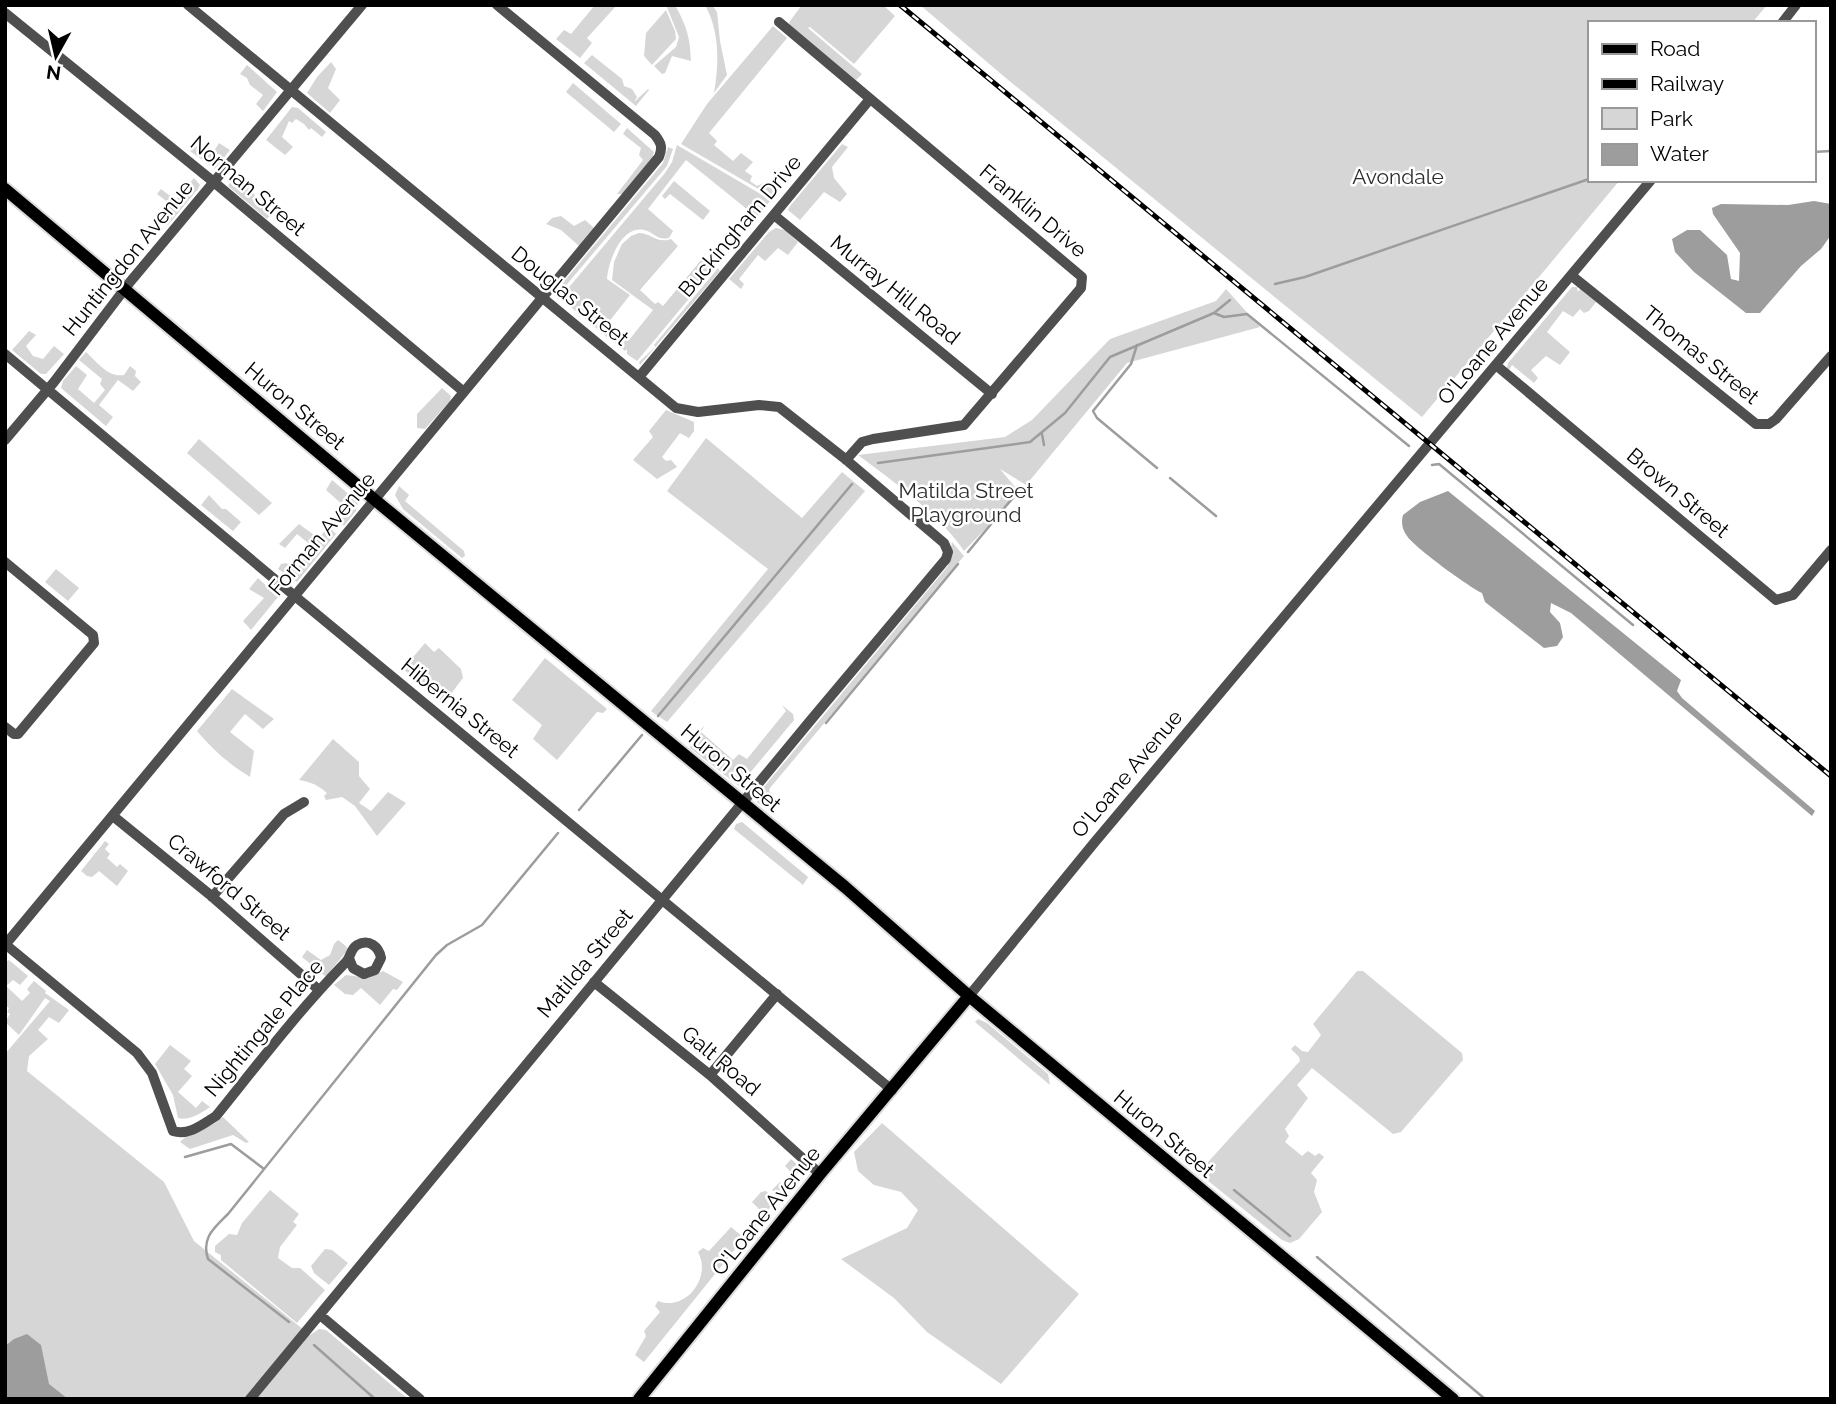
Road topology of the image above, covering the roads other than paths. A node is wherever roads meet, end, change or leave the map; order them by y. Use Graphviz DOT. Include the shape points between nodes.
graph roads {
  1 [pos="9,5"];
  2 [pos="188,5"];
  3 [pos="362,5"];
  4 [pos="497,5"];
  5 [pos="1796,5"];
  6 [pos="5,11"];
  7 [pos="1784,21"];
  8 [pos="779,23"];
  9 [pos="291,90"];
  10 [pos="870,99"];
  11 [pos="1649,182"];
  12 [pos="215,183"];
  13 [pos="5,188"];
  14 [pos="774,215"];
  15 [pos="1572,276"];
  16 [pos="126,288"];
  17 [pos="542,298"];
  18 [pos="5,354"];
  19 [pos="1831,356"];
  20 [pos="1497,366"];
  21 [pos="639,377"];
  22 [pos="48,389"];
  23 [pos="464,391"];
  24 [pos="992,394"];
  25 [pos="5,440"];
  26 [pos="846,460"];
  27 [pos="375,500"];
  28 [pos="1831,550"];
  29 [pos="948,552"];
  30 [pos="5,562"];
  31 [pos="295,597"];
  32 [pos="5,727"];
  33 [pos="304,802"];
  34 [pos="743,803"];
  35 [pos="113,816"];
  36 [pos="212,897"];
  37 [pos="663,899"];
  38 [pos="5,945"];
  39 [pos="349,958"];
  40 [pos="594,982"];
  41 [pos="319,990"];
  42 [pos="777,994"];
  43 [pos="969,996"];
  44 [pos="710,1075"];
  45 [pos="892,1090"];
  46 [pos="820,1174"];
  47 [pos="320,1315"];
  48 [pos="250,1399"];
  49 [pos="420,1399"];
  50 [pos="639,1399"];
  51 [pos="1453,1399"];
  1 -- 6 [label="street"];
  2 -- 9 [label="street, Douglas Street"];
  3 -- 9 [label="street, Huntingdon Avenue"];
  4 -- 17 [label="street, Forman Avenue" via="655,135 662,150"];
  5 -- 7 [label="street"];
  6 -- 12 [label="street, Norman Street"];
  8 -- 10 [label="street, Franklin Drive"];
  9 -- 12 [label="street, Huntingdon Avenue"];
  9 -- 17 [label="street, Douglas Street"];
  10 -- 14 [label="street, Buckingham Drive"];
  10 -- 24 [label="street, Franklin Drive" via="1082,277 1080,288"];
  11 -- 15 [label="street, O'Loane Avenue"];
  12 -- 16 [label="street, Huntingdon Avenue"];
  12 -- 23 [label="street, Norman Street"];
  13 -- 16 [label="main road, Huron Street"];
  14 -- 21 [label="street, Buckingham Drive"];
  14 -- 24 [label="street, Murray Hill Road"];
  15 -- 19 [label="street, Thomas Street" via="1756,424 1776,419"];
  15 -- 20 [label="street, O'Loane Avenue"];
  16 -- 22 [label="street, Huntingdon Avenue"];
  16 -- 27 [label="main road, Huron Street"];
  17 -- 21 [label="street, Douglas Street"];
  17 -- 23 [label="street, Forman Avenue"];
  18 -- 22 [label="street, Hibernia Street"];
  20 -- 28 [label="street, Brown Street" via="1776,600 1793,595"];
  20 -- 43 [label="street, O'Loane Avenue"];
  21 -- 26 [label="street, Douglas Street" via="683,411 779,407"];
  22 -- 25 [label="street, Huntingdon Avenue"];
  22 -- 31 [label="street, Hibernia Street"];
  23 -- 27 [label="street, Forman Avenue"];
  24 -- 26 [label="street, Franklin Drive" via="964,425 862,442"];
  26 -- 29 [label="street, Douglas Street" via="944,543"];
  27 -- 31 [label="street, Forman Avenue"];
  27 -- 34 [label="main road, Huron Street"];
  29 -- 34 [label="street, Matilda Street"];
  30 -- 32 [label="street" via="93,635 94,643 18,734"];
  31 -- 35 [label="street, Forman Avenue"];
  31 -- 37 [label="street, Hibernia Street"];
  33 -- 36 [label="street" via="284,814"];
  34 -- 37 [label="street, Matilda Street"];
  34 -- 43 [label="main road, Huron Street"];
  35 -- 36 [label="street, Crawford Street"];
  35 -- 38 [label="street, Forman Avenue"];
  36 -- 41 [label="street, Crawford Street"];
  37 -- 40 [label="street, Matilda Street"];
  37 -- 42 [label="street, Hibernia Street"];
  38 -- 41 [label="street, Nightingale Place" via="137,1053 152,1073 173,1131 180,1133 216,1116"];
  39 -- 41 [label="street, Nightingale Place"];
  40 -- 44 [label="street, Galt Road"];
  40 -- 47 [label="street, Matilda Street"];
  42 -- 44 [label="street"];
  42 -- 45 [label="street, Hibernia Street"];
  43 -- 45 [label="main road, O'Loane Avenue"];
  43 -- 51 [label="main road, Huron Street"];
  44 -- 46 [label="street, Galt Road"];
  45 -- 46 [label="main road, O'Loane Avenue"];
  46 -- 50 [label="main road, O'Loane Avenue"];
  47 -- 48 [label="street, Matilda Street"];
  47 -- 49 [label="street"];
}
